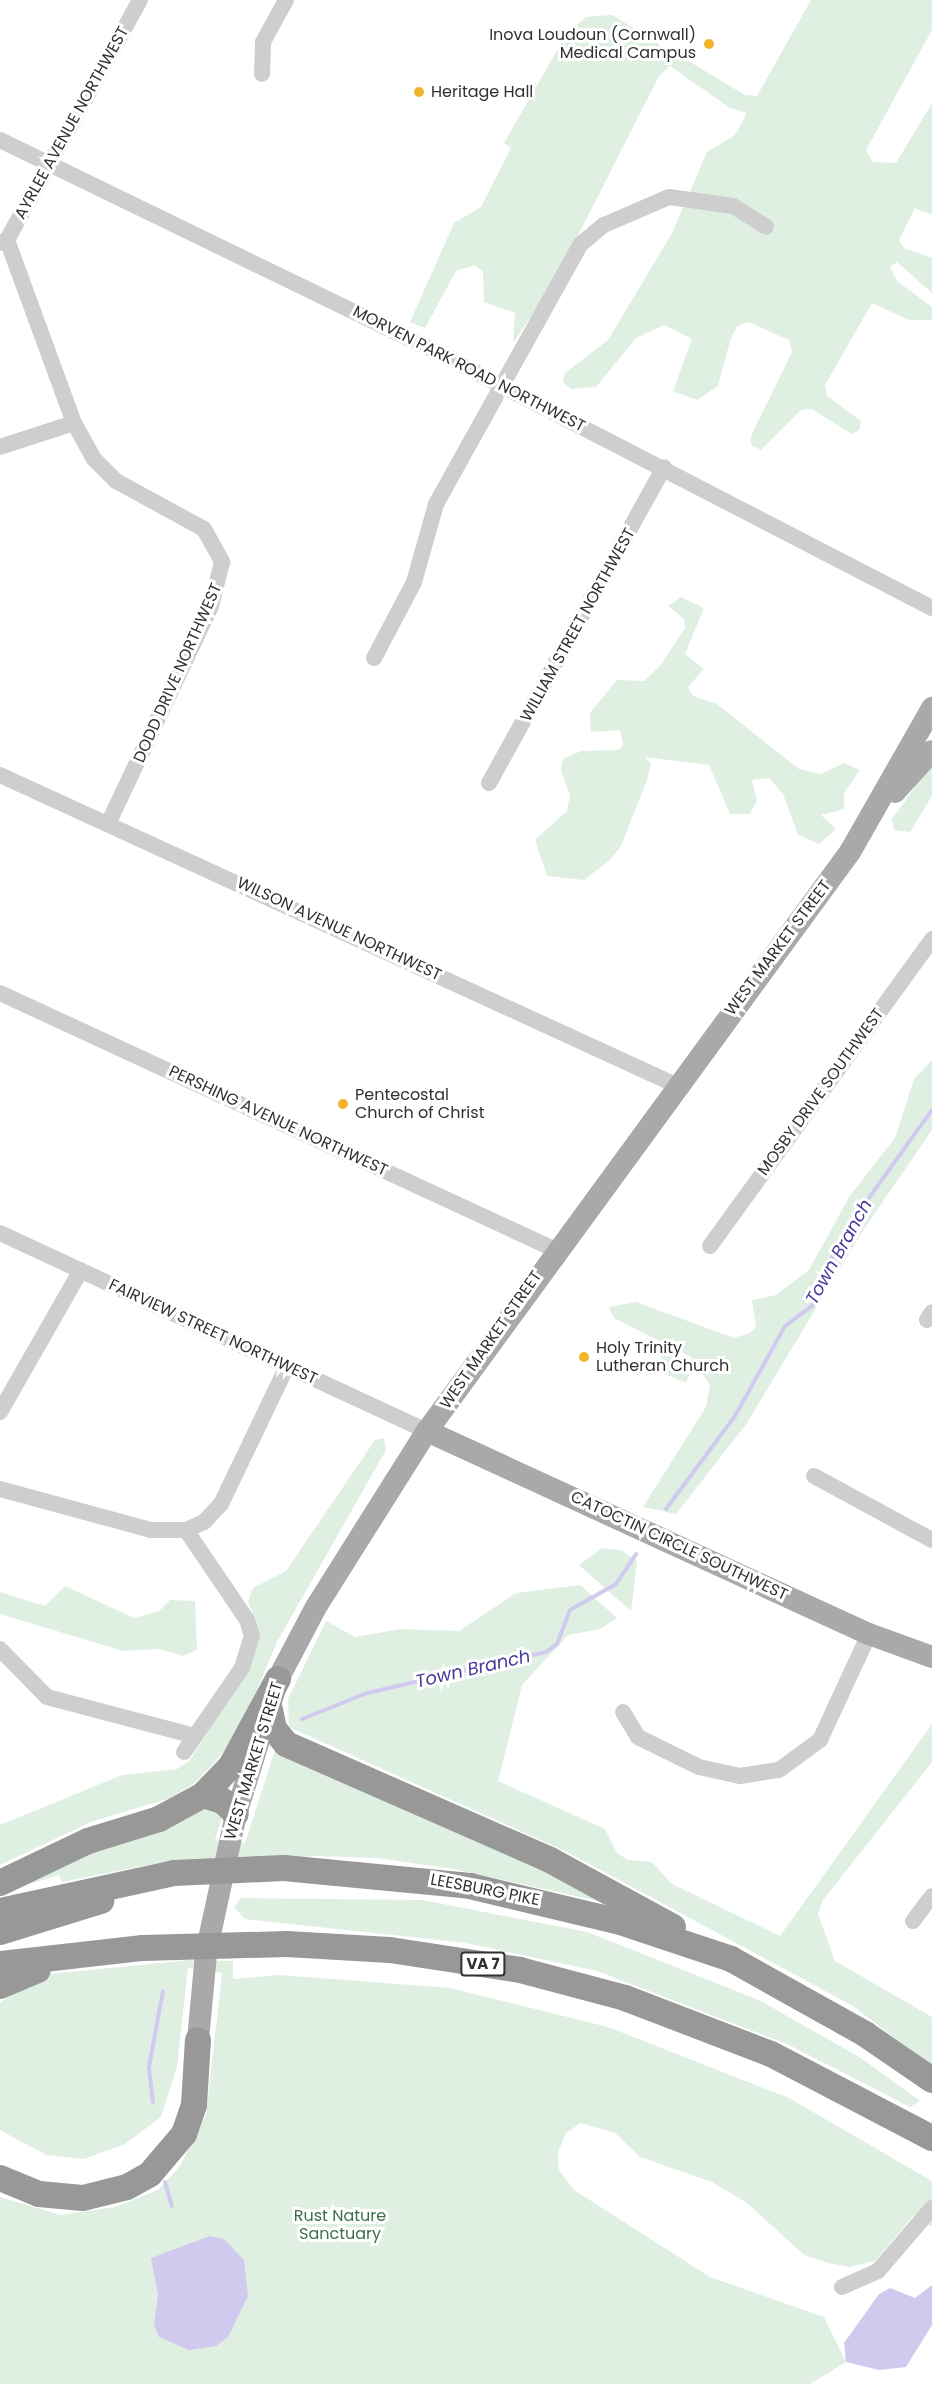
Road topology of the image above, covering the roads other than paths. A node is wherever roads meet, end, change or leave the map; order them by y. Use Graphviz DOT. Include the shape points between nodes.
graph roads {
  1 [pos="140,0"];
  2 [pos="286,0"];
  3 [pos="262,74"];
  4 [pos="0,140"];
  5 [pos="47,165"];
  6 [pos="766,227"];
  7 [pos="3,242"];
  8 [pos="503,386"];
  9 [pos="74,423"];
  10 [pos="0,447"];
  11 [pos="664,467"];
  12 [pos="932,608"];
  13 [pos="374,658"];
  14 [pos="932,708"];
  15 [pos="932,751"];
  16 [pos="0,775"];
  17 [pos="489,783"];
  18 [pos="876,810"];
  19 [pos="108,824"];
  20 [pos="932,939"];
  21 [pos="0,993"];
  22 [pos="676,1085"];
  23 [pos="0,1233"];
  24 [pos="710,1246"];
  25 [pos="556,1250"];
  26 [pos="81,1270"];
  27 [pos="287,1366"];
  28 [pos="0,1412"];
  29 [pos="427,1431"];
  30 [pos="814,1476"];
  31 [pos="0,1489"];
  32 [pos="186,1530"];
  33 [pos="932,1540"];
  34 [pos="869,1634"];
  35 [pos="0,1649"];
  36 [pos="932,1657"];
  37 [pos="278,1678"];
  38 [pos="270,1710"];
  39 [pos="623,1712"];
  40 [pos="195,1736"];
  41 [pos="184,1752"];
  42 [pos="203,1794"];
  43 [pos="236,1814"];
  44 [pos="174,1873"];
  45 [pos="0,1883"];
  46 [pos="932,1896"];
  47 [pos="0,1911"];
  48 [pos="914,1921"];
  49 [pos="0,1932"];
  50 [pos="82,1952"];
  51 [pos="731,1959"];
  52 [pos="0,1964"];
  53 [pos="0,1986"];
  54 [pos="198,2040"];
  55 [pos="932,2080"];
  56 [pos="932,2138"];
  57 [pos="0,2158"];
  58 [pos="0,2178"];
  59 [pos="932,2208"];
  60 [pos="842,2288"];
  1 -- 5 [label="street, AYRLEE AVENUE NORTHWEST"];
  2 -- 3 [label="street" via="263,42"];
  4 -- 5 [label="street, MORVEN PARK ROAD NORTHWEST"];
  5 -- 7 [label="street, AYRLEE AVENUE NORTHWEST"];
  5 -- 8 [label="street, MORVEN PARK ROAD NORTHWEST"];
  6 -- 8 [label="street" via="733,206 692,197 657,199 604,225 574,252"];
  7 -- 9 [label="street, DODD DRIVE NORTHWEST"];
  8 -- 11 [label="street, MORVEN PARK ROAD NORTHWEST"];
  8 -- 13 [label="street" via="436,504 414,582"];
  9 -- 10 [label="street"];
  9 -- 19 [label="street, DODD DRIVE NORTHWEST" via="103,471 195,521 213,539 222,562 211,606"];
  11 -- 12 [label="street, MORVEN PARK ROAD NORTHWEST"];
  11 -- 17 [label="street, WILLIAM STREET NORTHWEST"];
  14 -- 18 [label="main road, WEST MARKET STREET"];
  15 -- 18 [label="main road"];
  16 -- 19 [label="street, WILSON AVENUE NORTHWEST"];
  18 -- 22 [label="main road, WEST MARKET STREET"];
  19 -- 22 [label="street, WILSON AVENUE NORTHWEST"];
  20 -- 24 [label="street, MOSBY DRIVE SOUTHWEST"];
  21 -- 25 [label="street, PERSHING AVENUE NORTHWEST"];
  22 -- 25 [label="main road, WEST MARKET STREET"];
  23 -- 26 [label="street, FAIRVIEW STREET NORTHWEST"];
  25 -- 29 [label="main road, WEST MARKET STREET"];
  26 -- 27 [label="street, FAIRVIEW STREET NORTHWEST"];
  26 -- 28 [label="street"];
  27 -- 29 [label="street, FAIRVIEW STREET NORTHWEST"];
  27 -- 32 [label="street" via="221,1504 204,1522"];
  29 -- 34 [label="main road, CATOCTIN CIRCLE SOUTHWEST"];
  29 -- 37 [label="main road, WEST MARKET STREET" via="357,1535"];
  30 -- 33 [label="street"];
  31 -- 32 [label="street" via="151,1530"];
  32 -- 40 [label="street" via="247,1620 252,1636 242,1668"];
  34 -- 36 [label="main road, CATOCTIN CIRCLE SOUTHWEST"];
  34 -- 39 [label="street" via="820,1740 779,1770 741,1776 699,1767 638,1737"];
  35 -- 40 [label="street" via="47,1697"];
  37 -- 38 [label="main road, WEST MARKET STREET"];
  37 -- 42 [label="highway" via="231,1766"];
  38 -- 43 [label="main road, WEST MARKET STREET"];
  38 -- 51 [label="highway" via="274,1729 286,1744 550,1860"];
  40 -- 41 [label="street"];
  42 -- 43 [label="highway" via="223,1801"];
  42 -- 45 [label="highway" via="175,1812 88,1841"];
  43 -- 54 [label="main road, WEST MARKET STREET" via="202,1985"];
  44 -- 47 [label="highway, LEESBURG PIKE"];
  44 -- 49 [label="highway" via="135,1894"];
  44 -- 51 [label="highway, LEESBURG PIKE" via="284,1868 420,1877 538,1900"];
  46 -- 48 [label="street"];
  50 -- 52 [label="highway, VA 7"];
  50 -- 53 [label="highway"];
  50 -- 56 [label="highway, VA 7" via="335,1946 520,1971 625,1998 771,2054"];
  51 -- 55 [label="highway, LEESBURG PIKE" via="865,2034"];
  54 -- 57 [label="highway" via="177,2122 144,2159 116,2175 73,2182 43,2179"];
  54 -- 58 [label="highway" via="194,2104 184,2134 150,2174 127,2187 83,2198 39,2194"];
  59 -- 60 [label="street" via="878,2271"];
}
